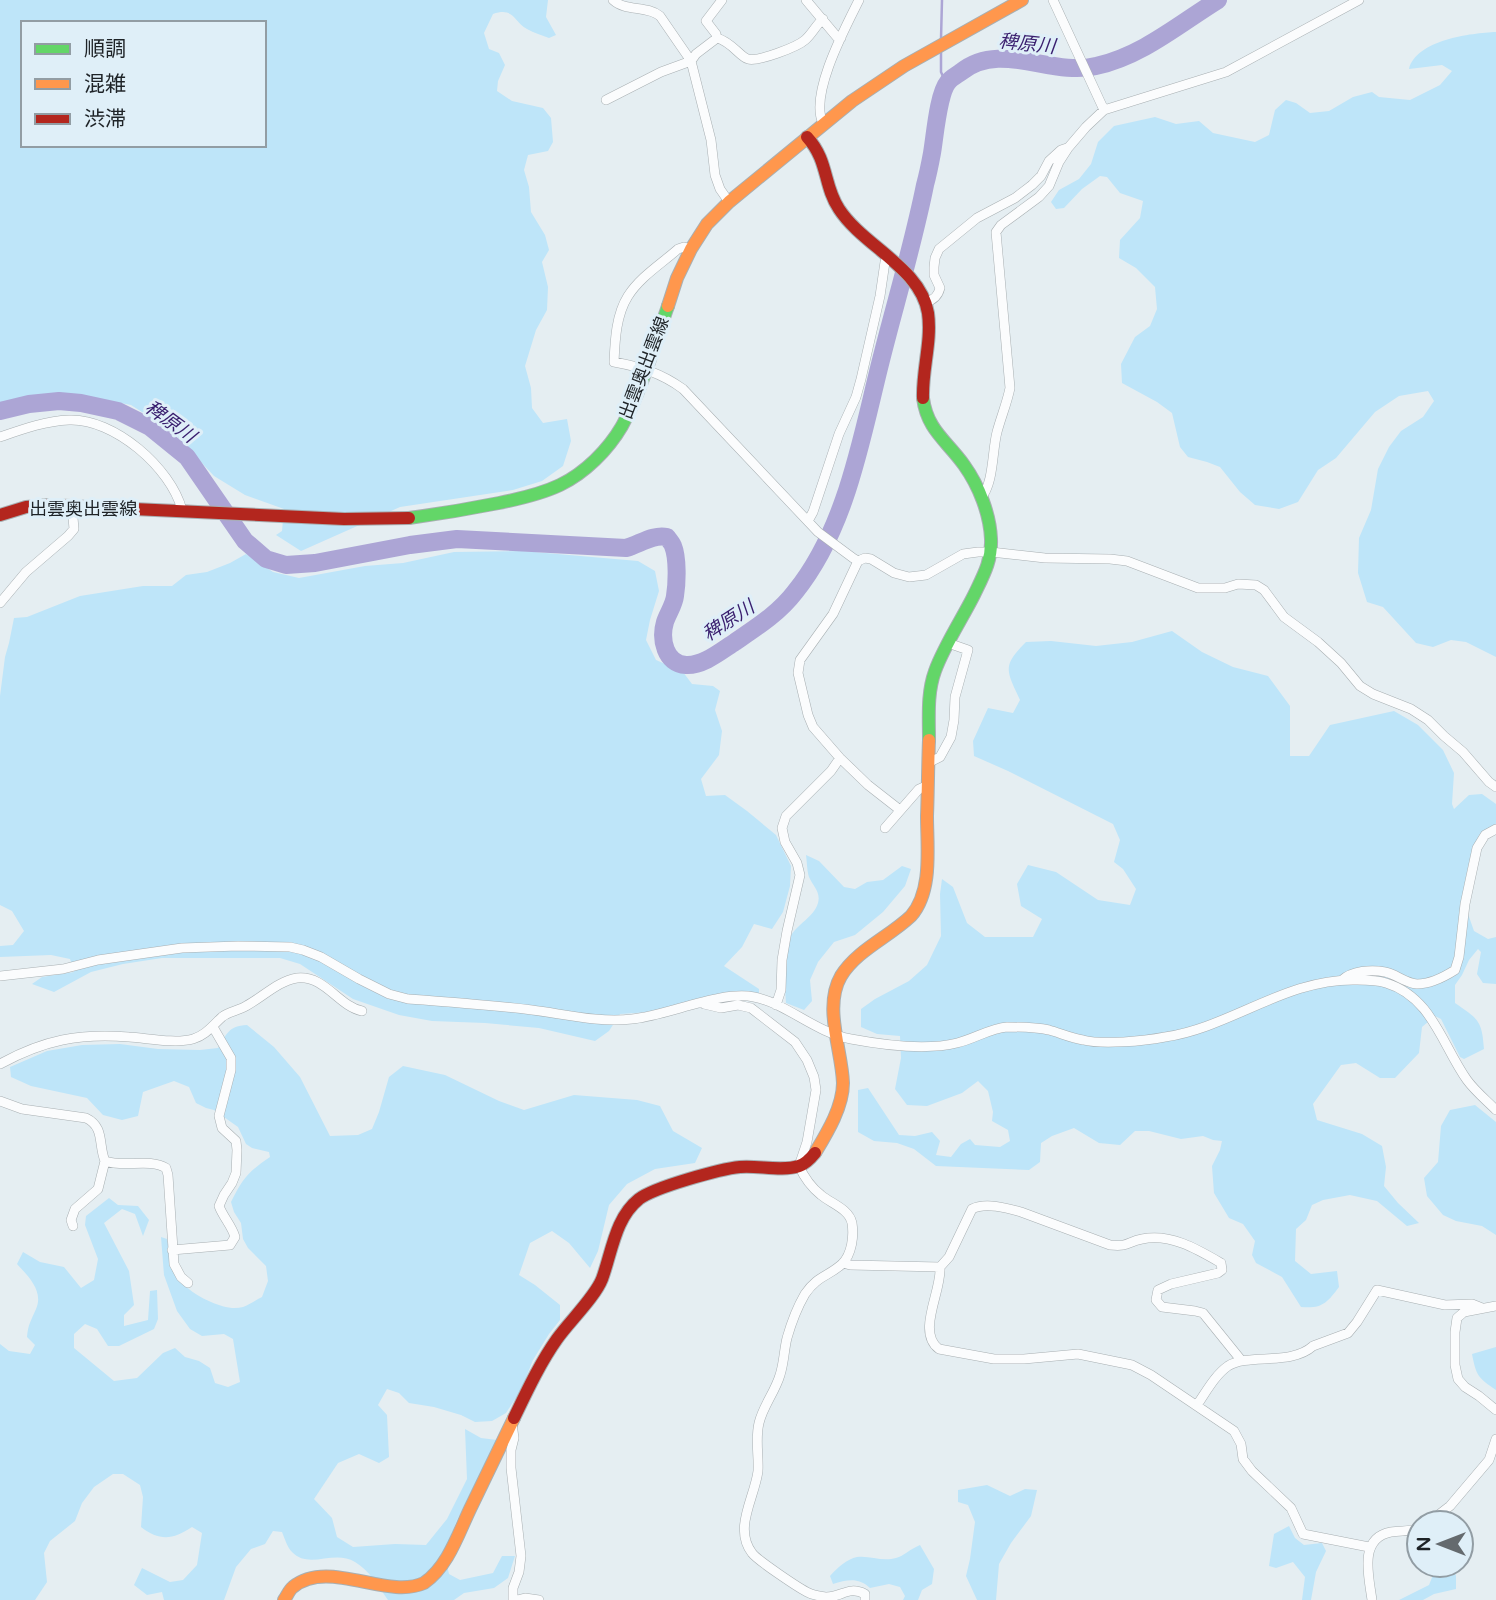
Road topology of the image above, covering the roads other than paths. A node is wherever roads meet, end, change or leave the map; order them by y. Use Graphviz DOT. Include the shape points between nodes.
graph roads {
  1 [pos="613,0"];
  2 [pos="722,0"];
  3 [pos="806,0"];
  4 [pos="859,0"];
  5 [pos="1022,0"];
  6 [pos="1053,0"];
  7 [pos="1359,0"];
  8 [pos="823,19"];
  9 [pos="717,38"];
  10 [pos="841,38"];
  11 [pos="691,61"];
  12 [pos="606,100"];
  13 [pos="1104,110"];
  14 [pos="823,123"];
  15 [pos="807,137"];
  16 [pos="1068,148"];
  17 [pos="729,202"];
  18 [pos="691,249"];
  19 [pos="891,261"];
  20 [pos="926,302"];
  21 [pos="646,369"];
  22 [pos="0,437"];
  23 [pos="981,498"];
  24 [pos="72,506"];
  25 [pos="181,510"];
  26 [pos="0,515"];
  27 [pos="808,521"];
  28 [pos="991,545"];
  29 [pos="858,561"];
  30 [pos="0,603"];
  31 [pos="948,643"];
  32 [pos="840,758"];
  33 [pos="928,763"];
  34 [pos="928,785"];
  35 [pos="1496,787"];
  36 [pos="900,810"];
  37 [pos="885,828"];
  38 [pos="1496,829"];
  39 [pos="0,976"];
  40 [pos="1342,980"];
  41 [pos="702,1003"];
  42 [pos="776,1005"];
  43 [pos="362,1011"];
  44 [pos="213,1027"];
  45 [pos="837,1035"];
  46 [pos="0,1064"];
  47 [pos="0,1101"];
  48 [pos="1496,1110"];
  49 [pos="105,1161"];
  50 [pos="799,1166"];
  51 [pos="73,1226"];
  52 [pos="172,1250"];
  53 [pos="843,1263"];
  54 [pos="940,1267"];
  55 [pos="188,1283"];
  56 [pos="1496,1306"];
  57 [pos="1482,1308"];
  58 [pos="1241,1360"];
  59 [pos="1197,1405"];
  60 [pos="1496,1410"];
  61 [pos="512,1423"];
  62 [pos="1496,1439"];
  63 [pos="1446,1509"];
  64 [pos="1405,1531"];
  65 [pos="1369,1548"];
  66 [pos="284,1600"];
  67 [pos="515,1600"];
  68 [pos="539,1600"];
  69 [pos="865,1600"];
  70 [pos="1372,1600"];
  1 -- 11 [label="street" via="618,5 654,11"];
  2 -- 9 [label="street" via="706,21"];
  3 -- 8 [label="street"];
  4 -- 10 [label="street"];
  5 -- 14 [label="street, 出雲奥出雲線" via="904,66"];
  6 -- 13 [label="street"];
  7 -- 13 [label="street" via="1226,72"];
  8 -- 9 [label="street" via="802,43 752,60"];
  8 -- 10 [label="street"];
  9 -- 11 [label="street"];
  10 -- 14 [label="street" via="820,93"];
  11 -- 12 [label="street"];
  11 -- 17 [label="street" via="715,175"];
  13 -- 16 [label="street"];
  14 -- 15 [label="street, 出雲奥出雲線"];
  15 -- 17 [label="street, 出雲奥出雲線"];
  15 -- 19 [label="street" via="823,159 835,203 849,223"];
  16 -- 20 [label="street" via="1049,161 1032,185 977,218 939,249 933,267 940,288 933,300"];
  16 -- 23 [label="street" via="1049,186 996,232 1010,388"];
  17 -- 18 [label="street, 出雲奥出雲線" via="707,223"];
  18 -- 21 [label="street, 出雲奥出雲線"];
  18 -- 21 [label="street" via="678,250 639,282 620,315 614,362"];
  19 -- 20 [label="street" via="916,284"];
  19 -- 27 [label="street" via="885,262 856,397"];
  20 -- 23 [label="street" via="926,415 934,433 961,460"];
  21 -- 25 [label="street, 出雲奥出雲線" via="620,429 602,453 561,485 522,498 402,519"];
  21 -- 27 [label="street" via="683,390"];
  22 -- 25 [label="street" via="37,424 71,419 101,425 144,452 173,486"];
  23 -- 28 [label="street"];
  24 -- 25 [label="street, 出雲奥出雲線"];
  24 -- 26 [label="street, 出雲奥出雲線" via="26,507"];
  24 -- 30 [label="street" via="74,528"];
  27 -- 29 [label="street"];
  28 -- 29 [label="street" via="963,554 926,575 909,577 871,559"];
  28 -- 31 [label="street" via="988,567"];
  28 -- 35 [label="street" via="1045,558 1127,561 1198,588 1256,585 1360,686 1428,720"];
  29 -- 32 [label="street" via="833,614 800,660 798,673 813,727"];
  31 -- 33 [label="street" via="930,689"];
  31 -- 33 [label="street" via="968,650 955,697 951,737 940,757"];
  32 -- 36 [label="street"];
  32 -- 42 [label="street" via="786,816 782,828 800,875"];
  33 -- 34 [label="street"];
  34 -- 36 [label="street"];
  34 -- 45 [label="street" via="922,897 914,913 851,962 838,978 833,994"];
  36 -- 37 [label="street"];
  38 -- 40 [label="street" via="1485,835 1477,848 1454,970 1442,979 1419,984 1368,971 1348,974"];
  39 -- 41 [label="street" via="182,947 289,947 321,957 389,994 408,999 630,1020"];
  40 -- 45 [label="street" via="1289,992 1192,1032 1128,1041 1086,1041 1030,1027 1003,1027 954,1044 921,1047"];
  40 -- 48 [label="street" via="1384,982 1417,1001 1466,1079"];
  41 -- 42 [label="street" via="738,996"];
  41 -- 50 [label="street" via="751,1008 795,1042 807,1060 816,1090"];
  42 -- 45 [label="street"];
  43 -- 44 [label="street" via="316,980 296,978 224,1015"];
  44 -- 46 [label="street" via="192,1040 87,1036 54,1041"];
  44 -- 52 [label="street" via="231,1058 219,1116 222,1128 236,1141 236,1173 219,1206 235,1237 230,1245"];
  45 -- 50 [label="street" via="843,1085 838,1109 812,1157"];
  47 -- 49 [label="street" via="94,1122"];
  49 -- 51 [label="street" via="98,1189 75,1209"];
  49 -- 52 [label="street" via="115,1165 159,1163 166,1168"];
  50 -- 53 [label="street" via="820,1195 851,1220 850,1250"];
  50 -- 61 [label="street" via="730,1168 640,1198 618,1228 600,1284 556,1340"];
  52 -- 55 [label="street" via="174,1264"];
  53 -- 54 [label="street"];
  53 -- 69 [label="street" via="814,1282 803,1297 788,1337 782,1371 758,1426 758,1472 744,1531 753,1554 810,1594 825,1597 857,1590 865,1594"];
  54 -- 58 [label="street" via="977,1206 1021,1212 1110,1245 1124,1247 1144,1238 1184,1243 1221,1263 1222,1270 1171,1284 1158,1290 1156,1300 1162,1307 1203,1313"];
  54 -- 59 [label="street" via="929,1320 930,1335 939,1349 994,1359 1077,1354 1132,1365"];
  56 -- 57 [label="street"];
  57 -- 58 [label="street" via="1377,1290 1348,1333 1296,1354"];
  57 -- 60 [label="street" via="1457,1318 1455,1365 1465,1387"];
  58 -- 59 [label="street" via="1221,1371"];
  59 -- 65 [label="street" via="1234,1431 1243,1459 1291,1508 1303,1534"];
  61 -- 66 [label="street" via="434,1575 418,1587 398,1590 307,1579 292,1587"];
  61 -- 67 [label="street" via="511,1468 521,1556 513,1588"];
  62 -- 63 [label="street" via="1489,1460"];
  64 -- 65 [label="street" via="1388,1532"];
  65 -- 70 [label="street"];
  67 -- 68 [label="street"];
}
